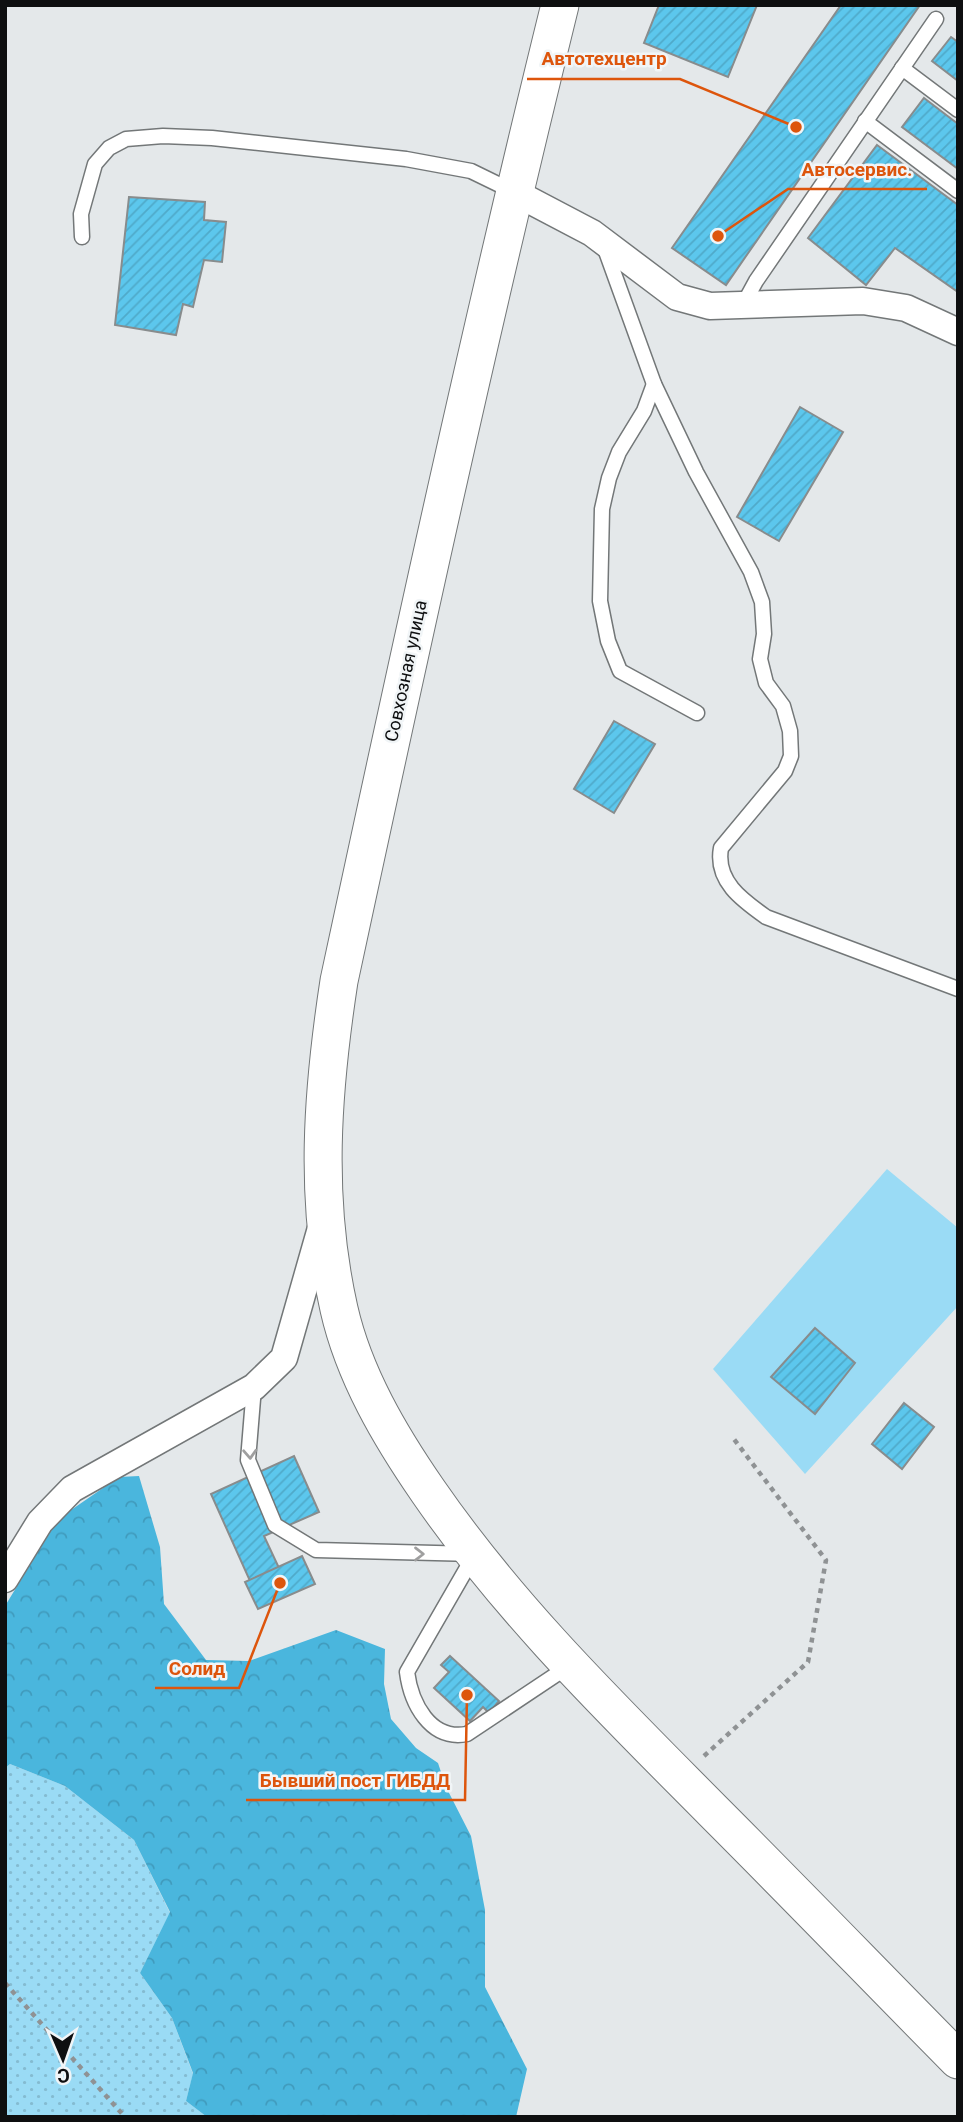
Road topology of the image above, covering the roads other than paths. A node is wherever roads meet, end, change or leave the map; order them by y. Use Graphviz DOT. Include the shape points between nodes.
graph roads {
  1 [pos="560,5"];
  2 [pos="936,19"];
  3 [pos="902,68"];
  4 [pos="958,110"];
  5 [pos="865,121"];
  6 [pos="958,191"];
  7 [pos="514,192"];
  8 [pos="82,237"];
  9 [pos="603,241"];
  10 [pos="744,303"];
  11 [pos="958,332"];
  12 [pos="654,384"];
  13 [pos="697,713"];
  14 [pos="958,989"];
  15 [pos="323,1219"];
  16 [pos="254,1387"];
  17 [pos="475,1554"];
  18 [pos="5,1579"];
  19 [pos="570,1665"];
  20 [pos="958,2060"];
  1 -- 7 [label="main road, Совхозная улица"];
  2 -- 3 [label="lane"];
  3 -- 4 [label="lane"];
  3 -- 5 [label="lane"];
  5 -- 6 [label="lane"];
  5 -- 10 [label="lane"];
  7 -- 8 [label="lane" via="471,171 406,159 212,138 126,139 109,148 95,164 81,215"];
  7 -- 9 [label="street"];
  7 -- 15 [label="main road, Совхозная улица" via="339,981 328,1051"];
  9 -- 10 [label="street" via="677,297 710,306"];
  9 -- 12 [label="lane"];
  10 -- 11 [label="street" via="863,301 906,308"];
  12 -- 13 [label="lane" via="609,478 602,509 600,601 620,671"];
  12 -- 14 [label="lane" via="751,572 762,602 760,659 766,683 783,706 790,731 791,756 785,771 721,848 719,863 729,884 746,904 766,917"];
  15 -- 16 [label="street" via="284,1358"];
  15 -- 17 [label="main road, Совхозная улица" via="339,1311 360,1372 398,1447"];
  16 -- 17 [label="lane, one-way" via="248,1460 275,1525 316,1550"];
  16 -- 18 [label="street" via="72,1489 40,1522"];
  17 -- 19 [label="main road, Совхозная улица"];
  17 -- 19 [label="lane" via="407,1672 414,1703 452,1737 467,1734"];
  19 -- 20 [label="main road, Совхозная улица"];
}
